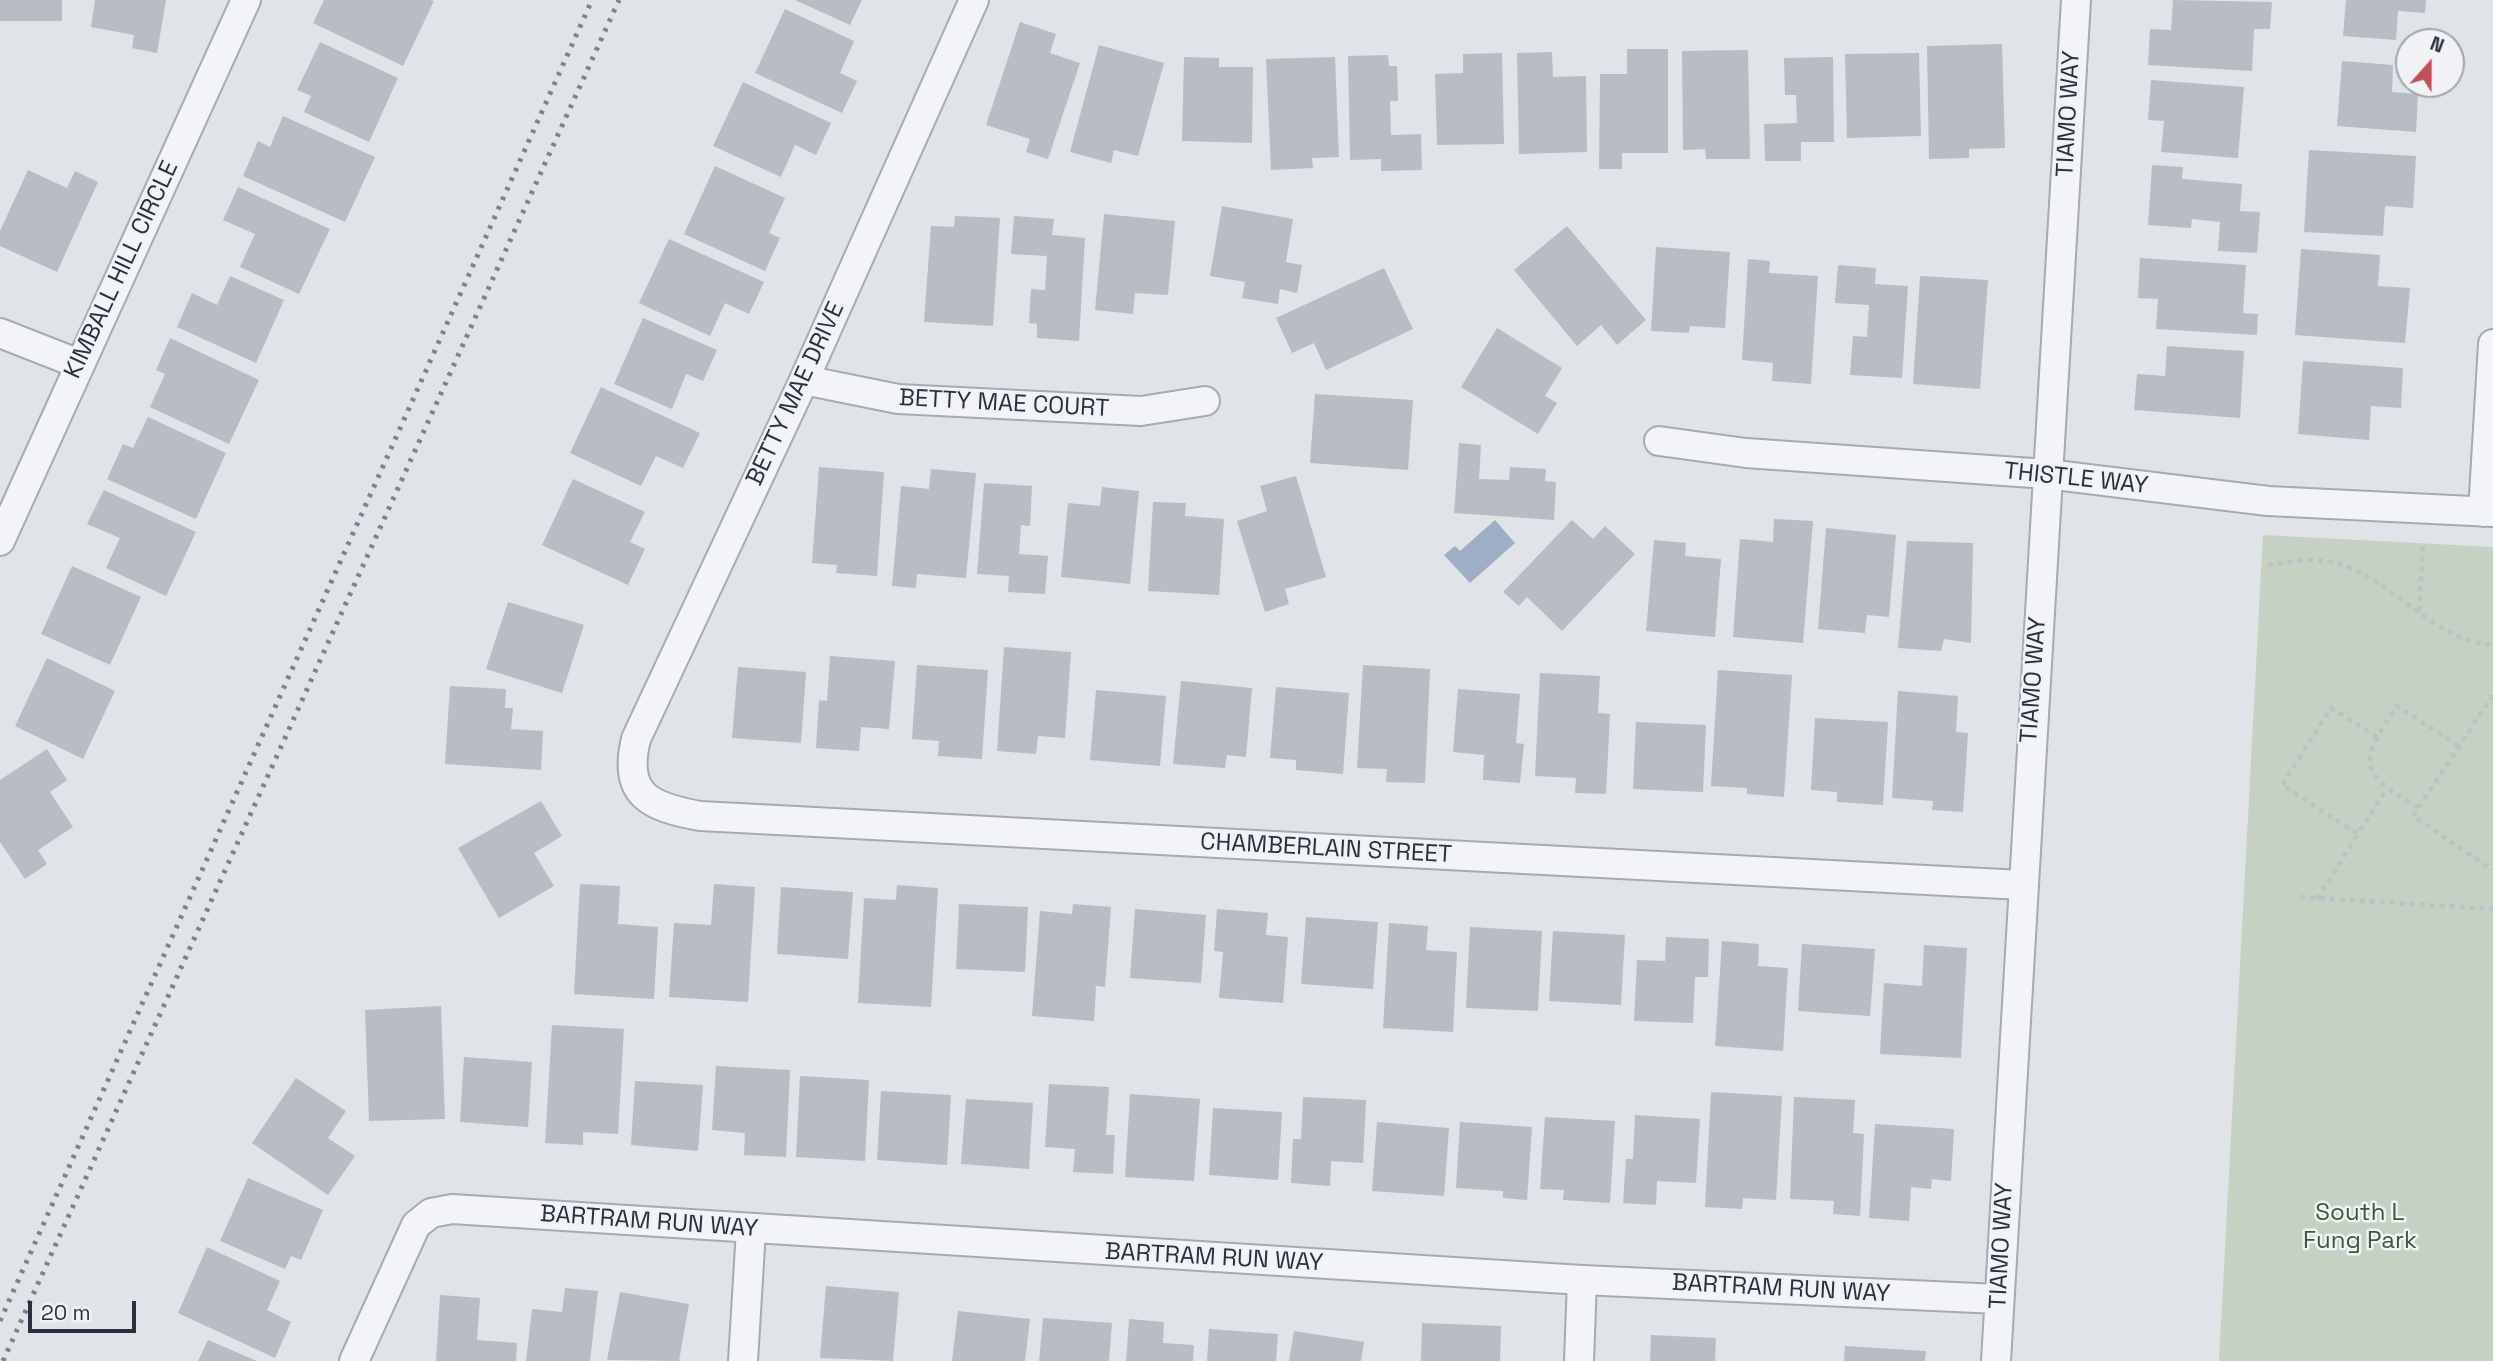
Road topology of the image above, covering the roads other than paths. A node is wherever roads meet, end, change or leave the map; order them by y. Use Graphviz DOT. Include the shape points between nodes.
graph roads {
  1 [pos="246,0"];
  2 [pos="974,0"];
  3 [pos="2076,0"];
  4 [pos="0,332"];
  5 [pos="2493,344"];
  6 [pos="79,364"];
  7 [pos="804,380"];
  8 [pos="1205,401"];
  9 [pos="1659,441"];
  10 [pos="2047,474"];
  11 [pos="2488,512"];
  12 [pos="0,541"];
  13 [pos="638,790"];
  14 [pos="2022,885"];
  15 [pos="751,1230"];
  16 [pos="1583,1280"];
  17 [pos="1999,1299"];
  18 [pos="354,1361"];
  19 [pos="743,1361"];
  20 [pos="1578,1361"];
  21 [pos="1996,1361"];
  1 -- 6 [label="street, KIMBALL HILL CIRCLE"];
  2 -- 7 [label="street, BETTY MAE DRIVE"];
  3 -- 10 [label="street, TIAMO WAY"];
  4 -- 6 [label="street"];
  5 -- 11 [label="street"];
  6 -- 12 [label="street, KIMBALL HILL CIRCLE"];
  7 -- 8 [label="street, BETTY MAE COURT" via="898,399 1141,411"];
  7 -- 13 [label="street, BETTY MAE DRIVE" via="636,739 631,762"];
  9 -- 10 [label="street, THISTLE WAY" via="1746,453"];
  10 -- 11 [label="street, THISTLE WAY" via="2268,501"];
  10 -- 14 [label="street, TIAMO WAY"];
  13 -- 14 [label="street, CHAMBERLAIN STREET" via="663,809 700,816"];
  14 -- 17 [label="street, TIAMO WAY"];
  15 -- 16 [label="street, BARTRAM RUN WAY"];
  15 -- 18 [label="street, BARTRAM RUN WAY" via="484,1209 431,1213 416,1225 407,1241"];
  15 -- 19 [label="street"];
  16 -- 17 [label="street, BARTRAM RUN WAY"];
  16 -- 20 [label="street"];
  17 -- 21 [label="street, TIAMO WAY"];
}
